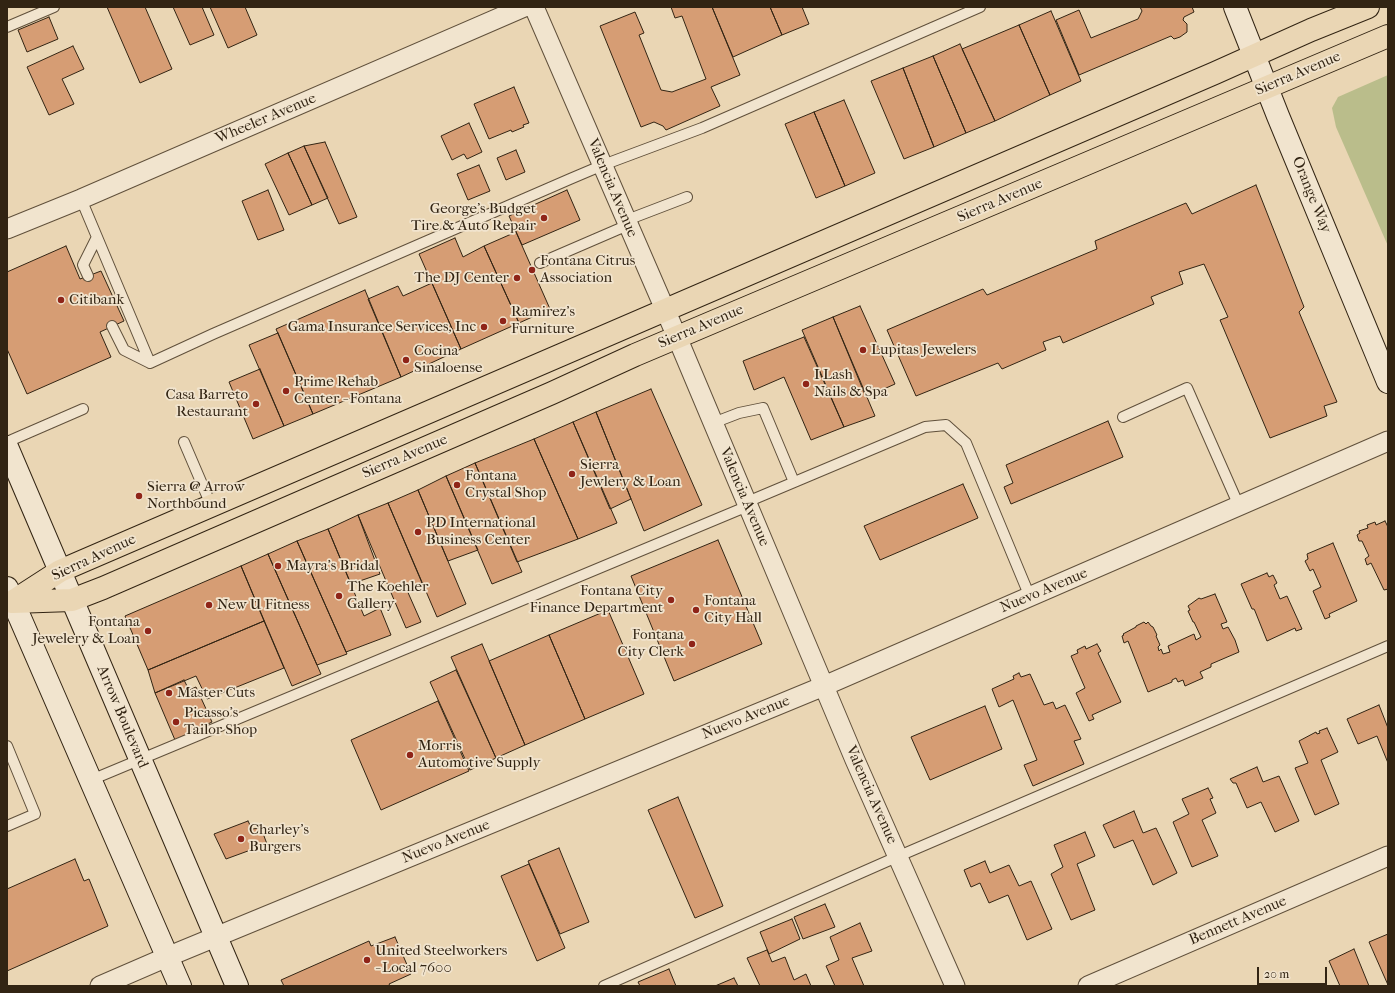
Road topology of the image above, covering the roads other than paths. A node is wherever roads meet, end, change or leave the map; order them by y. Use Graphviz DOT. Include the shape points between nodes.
graph roads {
  1 [pos="54,7"];
  2 [pos="524,7"];
  3 [pos="534,7"];
  4 [pos="980,7"];
  5 [pos="1235,7"];
  6 [pos="1368,7"];
  7 [pos="7,27"];
  8 [pos="1388,36"];
  9 [pos="1254,56"];
  10 [pos="1267,88"];
  11 [pos="603,165"];
  12 [pos="687,197"];
  13 [pos="80,199"];
  14 [pos="627,223"];
  15 [pos="7,229"];
  16 [pos="97,237"];
  17 [pos="540,263"];
  18 [pos="88,276"];
  19 [pos="665,310"];
  20 [pos="112,326"];
  21 [pos="677,337"];
  22 [pos="150,363"];
  23 [pos="1388,382"];
  24 [pos="83,409"];
  25 [pos="1123,417"];
  26 [pos="713,423"];
  27 [pos="1388,441"];
  28 [pos="7,442"];
  29 [pos="184,442"];
  30 [pos="7,447"];
  31 [pos="794,482"];
  32 [pos="747,504"];
  33 [pos="211,505"];
  34 [pos="1239,506"];
  35 [pos="60,571"];
  36 [pos="1030,597"];
  37 [pos="9,598"];
  38 [pos="72,600"];
  39 [pos="1388,646"];
  40 [pos="824,686"];
  41 [pos="7,746"];
  42 [pos="140,760"];
  43 [pos="90,780"];
  44 [pos="7,826"];
  45 [pos="899,856"];
  46 [pos="1388,856"];
  47 [pos="215,937"];
  48 [pos="167,956"];
  49 [pos="100,986"];
  50 [pos="180,986"];
  51 [pos="237,986"];
  52 [pos="604,986"];
  53 [pos="955,986"];
  54 [pos="1088,986"];
  1 -- 7 [label="lane"];
  2 -- 13 [label="street, Wheeler Avenue"];
  3 -- 11 [label="street, Valencia Avenue"];
  4 -- 11 [label="lane" via="702,128"];
  5 -- 9 [label="main road, Orange Way"];
  6 -- 9 [label="main road, Sierra Avenue"];
  8 -- 10 [label="main road, Sierra Avenue"];
  9 -- 10 [label="main road, Orange Way"];
  9 -- 19 [label="main road, Sierra Avenue"];
  10 -- 21 [label="main road, Sierra Avenue"];
  10 -- 23 [label="main road, Orange Way"];
  11 -- 14 [label="street, Valencia Avenue"];
  11 -- 22 [label="lane"];
  12 -- 14 [label="lane"];
  13 -- 15 [label="street, Wheeler Avenue"];
  13 -- 16 [label="lane"];
  14 -- 17 [label="lane"];
  14 -- 19 [label="street, Valencia Avenue"];
  16 -- 18 [label="lane" via="83,265"];
  16 -- 22 [label="lane"];
  19 -- 21 [label="street, Valencia Avenue"];
  19 -- 33 [label="main road, Sierra Avenue"];
  20 -- 22 [label="lane" via="124,350"];
  21 -- 26 [label="street, Valencia Avenue"];
  21 -- 38 [label="main road, Sierra Avenue"];
  24 -- 28 [label="lane"];
  25 -- 34 [label="lane" via="1187,388"];
  26 -- 31 [label="lane" via="739,413 763,408"];
  26 -- 32 [label="street, Valencia Avenue"];
  27 -- 34 [label="street, Nuevo Avenue"];
  29 -- 33 [label="lane"];
  30 -- 35 [label="main road, Arrow Boulevard"];
  31 -- 32 [label="lane"];
  31 -- 36 [label="lane" via="924,427 946,425 966,443"];
  32 -- 40 [label="street, Valencia Avenue"];
  32 -- 42 [label="lane"];
  33 -- 35 [label="main road, Sierra Avenue"];
  34 -- 36 [label="street, Nuevo Avenue"];
  35 -- 37 [label="main road, Sierra Avenue"];
  35 -- 38 [label="main road, Arrow Boulevard"];
  36 -- 40 [label="street, Nuevo Avenue"];
  37 -- 38 [label="main road, Sierra Avenue"];
  37 -- 43 [label="main road"];
  38 -- 42 [label="main road, Arrow Boulevard"];
  39 -- 45 [label="lane"];
  40 -- 45 [label="street, Valencia Avenue"];
  40 -- 47 [label="street, Nuevo Avenue"];
  41 -- 44 [label="lane" via="35,814"];
  42 -- 43 [label="lane"];
  42 -- 47 [label="main road, Arrow Boulevard"];
  43 -- 48 [label="main road"];
  45 -- 52 [label="lane"];
  45 -- 53 [label="street, Valencia Avenue"];
  46 -- 54 [label="street, Bennett Avenue"];
  47 -- 48 [label="street, Nuevo Avenue"];
  47 -- 51 [label="main road, Arrow Boulevard"];
  48 -- 49 [label="street, Nuevo Avenue"];
  48 -- 50 [label="main road"];
}
